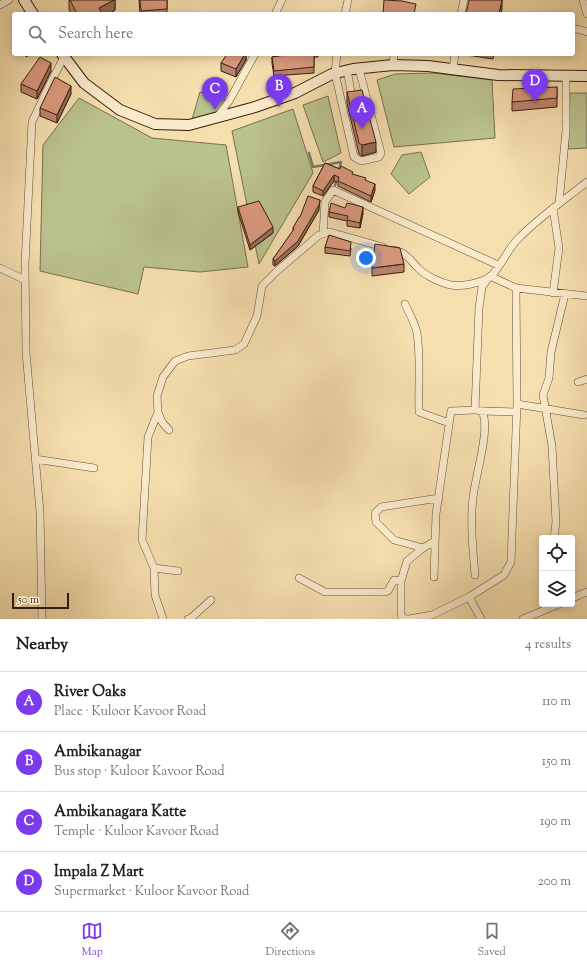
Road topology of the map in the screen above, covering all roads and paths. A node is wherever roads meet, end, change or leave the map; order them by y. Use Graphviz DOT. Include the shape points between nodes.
graph roads {
  1 [pos="9,0"];
  2 [pos="24,0"];
  3 [pos="282,0"];
  4 [pos="348,0"];
  5 [pos="464,0"];
  6 [pos="583,0"];
  7 [pos="0,6"];
  8 [pos="32,12"];
  9 [pos="276,12"];
  10 [pos="345,12"];
  11 [pos="461,12"];
  12 [pos="587,14"];
  13 [pos="575,29"];
  14 [pos="587,32"];
  15 [pos="63,56"];
  16 [pos="254,56"];
  17 [pos="337,56"];
  18 [pos="394,56"];
  19 [pos="455,56"];
  20 [pos="393,65"];
  21 [pos="359,69"];
  22 [pos="453,69"];
  23 [pos="347,70"];
  24 [pos="335,73"];
  25 [pos="587,76"];
  26 [pos="566,77"];
  27 [pos="351,92"];
  28 [pos="216,119"];
  29 [pos="587,182"];
  30 [pos="556,206"];
  31 [pos="323,234"];
  32 [pos="498,265"];
  33 [pos="0,268"];
  34 [pos="490,276"];
  35 [pos="25,280"];
  36 [pos="516,288"];
  37 [pos="553,293"];
  38 [pos="566,294"];
  39 [pos="587,296"];
  40 [pos="405,304"];
  41 [pos="587,379"];
  42 [pos="578,382"];
  43 [pos="518,404"];
  44 [pos="478,410"];
  45 [pos="545,410"];
  46 [pos="158,412"];
  47 [pos="517,412"];
  48 [pos="584,415"];
  49 [pos="449,423"];
  50 [pos="169,430"];
  51 [pos="35,459"];
  52 [pos="94,468"];
  53 [pos="439,498"];
  54 [pos="554,535"];
  55 [pos="436,541"];
  56 [pos="423,548"];
  57 [pos="154,568"];
  58 [pos="178,570"];
  59 [pos="476,575"];
  60 [pos="434,577"];
  61 [pos="299,578"];
  62 [pos="401,581"];
  63 [pos="587,592"];
  64 [pos="469,597"];
  65 [pos="575,597"];
  66 [pos="211,600"];
  67 [pos="552,607"];
  68 [pos="42,619"];
  69 [pos="163,619"];
  70 [pos="188,619"];
  71 [pos="408,619"];
  72 [pos="481,619"];
  73 [pos="523,619"];
  1 -- 7 [label="street"];
  2 -- 8 [label="main road"];
  3 -- 9 [label="street"];
  4 -- 10 [label="street"];
  5 -- 11 [label="street"];
  6 -- 12 [label="street"];
  13 -- 14 [label="street"];
  15 -- 28 [label="main road" via="84,83 120,110 155,124 190,125"];
  15 -- 35 [label="street" via="32,122"];
  16 -- 28 [label="street" via="229,102"];
  17 -- 24 [label="street"];
  18 -- 20 [label="street"];
  19 -- 22 [label="street"];
  20 -- 21 [label="main road"];
  20 -- 22 [label="main road"];
  21 -- 23 [label="main road"];
  21 -- 24 [label="street" via="381,153 378,157 361,161 354,157"];
  22 -- 26 [label="main road" via="498,75"];
  23 -- 24 [label="main road"];
  23 -- 27 [label="street"];
  24 -- 28 [label="main road" via="295,93"];
  25 -- 26 [label="main road"];
  26 -- 30 [label="street" via="566,131"];
  29 -- 30 [label="street"];
  30 -- 32 [label="street" via="516,240"];
  30 -- 37 [label="street" via="559,248"];
  31 -- 32 [label="street" via="325,202 333,190"];
  31 -- 34 [label="street" via="330,232 401,251 420,270 452,285 473,284"];
  31 -- 46 [label="street" via="276,271 262,286 256,316 244,344 235,350 188,356 175,361 163,377 157,396"];
  32 -- 34 [label="street"];
  33 -- 35 [label="street"];
  34 -- 36 [label="street"];
  34 -- 44 [label="street" via="482,288 479,308"];
  35 -- 51 [label="street" via="26,352"];
  36 -- 37 [label="street"];
  36 -- 43 [label="street"];
  37 -- 38 [label="street"];
  38 -- 39 [label="street"];
  38 -- 45 [label="street" via="551,352 549,378 543,395"];
  40 -- 49 [label="street" via="416,332 420,375 419,412"];
  41 -- 42 [label="street"];
  43 -- 45 [label="street"];
  43 -- 47 [label="street"];
  44 -- 47 [label="street"];
  44 -- 49 [label="street" via="451,411"];
  44 -- 59 [label="street" via="485,417 473,498 472,545"];
  45 -- 48 [label="street"];
  45 -- 54 [label="street" via="552,446"];
  46 -- 50 [label="street"];
  46 -- 57 [label="street" via="148,437 142,540"];
  47 -- 64 [label="street" via="511,562 504,575"];
  49 -- 53 [label="street"];
  51 -- 52 [label="street"];
  51 -- 68 [label="street" via="40,512"];
  53 -- 55 [label="street"];
  53 -- 56 [label="street" via="381,506 375,513 376,522 388,537"];
  55 -- 56 [label="street"];
  55 -- 60 [label="street"];
  56 -- 62 [label="street" via="407,561"];
  57 -- 58 [label="street"];
  57 -- 69 [label="street" via="155,595"];
  61 -- 62 [label="street" via="325,592 342,593 385,592 394,580"];
  62 -- 71 [label="street" via="401,614 402,618"];
  63 -- 65 [label="street"];
  64 -- 71 [label="street" via="432,615"];
  64 -- 72 [label="street"];
  66 -- 70 [label="street"];
  67 -- 73 [label="street"];
}
